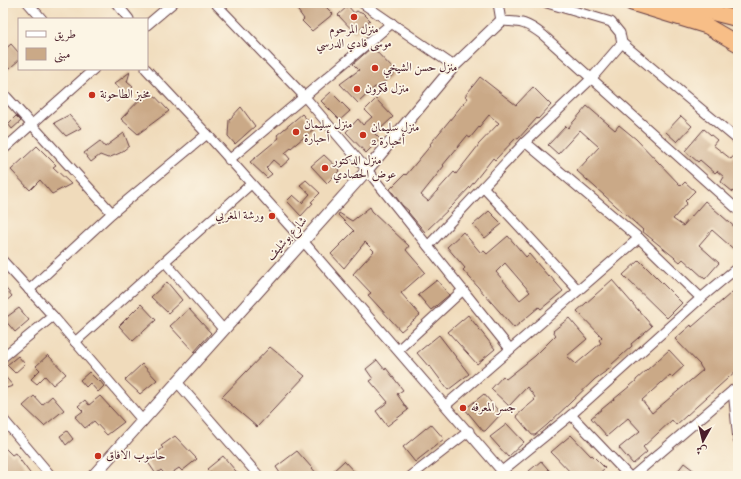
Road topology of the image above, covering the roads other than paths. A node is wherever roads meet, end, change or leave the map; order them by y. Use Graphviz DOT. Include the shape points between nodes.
graph roads {
  1 [pos="28,3"];
  2 [pos="116,3"];
  3 [pos="173,3"];
  4 [pos="215,3"];
  5 [pos="362,3"];
  6 [pos="498,3"];
  7 [pos="547,3"];
  8 [pos="632,3"];
  9 [pos="675,3"];
  10 [pos="41,18"];
  11 [pos="128,18"];
  12 [pos="738,18"];
  13 [pos="501,21"];
  14 [pos="392,23"];
  15 [pos="148,24"];
  16 [pos="622,43"];
  17 [pos="738,44"];
  18 [pos="454,66"];
  19 [pos="147,70"];
  20 [pos="88,71"];
  21 [pos="591,79"];
  22 [pos="3,93"];
  23 [pos="305,97"];
  24 [pos="32,124"];
  25 [pos="207,134"];
  26 [pos="738,140"];
  27 [pos="525,142"];
  28 [pos="3,150"];
  29 [pos="229,160"];
  30 [pos="367,170"];
  31 [pos="252,184"];
  32 [pos="483,187"];
  33 [pos="736,204"];
  34 [pos="112,213"];
  35 [pos="639,238"];
  36 [pos="303,241"];
  37 [pos="428,246"];
  38 [pos="3,261"];
  39 [pos="165,262"];
  40 [pos="738,266"];
  41 [pos="29,290"];
  42 [pos="463,290"];
  43 [pos="578,290"];
  44 [pos="701,298"];
  45 [pos="53,316"];
  46 [pos="223,329"];
  47 [pos="75,342"];
  48 [pos="510,349"];
  49 [pos="398,350"];
  50 [pos="3,357"];
  51 [pos="177,382"];
  52 [pos="736,388"];
  53 [pos="446,405"];
  54 [pos="571,415"];
  55 [pos="3,419"];
  56 [pos="143,421"];
  57 [pos="469,431"];
  58 [pos="738,440"];
  59 [pos="504,473"];
  60 [pos="254,474"];
  61 [pos="51,476"];
  62 [pos="93,476"];
  63 [pos="411,476"];
  64 [pos="629,476"];
  65 [pos="633,476"];
  1 -- 10 [label="street"];
  2 -- 11 [label="street"];
  3 -- 15 [label="street"];
  4 -- 23 [label="street"];
  5 -- 14 [label="street"];
  6 -- 13 [label="street"];
  7 -- 16 [label="street" via="611,22 620,33"];
  8 -- 17 [label="highway" via="707,26"];
  9 -- 12 [label="highway"];
  13 -- 18 [label="street, شارع بوشليف"];
  13 -- 21 [label="street" via="518,21 530,25"];
  14 -- 18 [label="street"];
  14 -- 23 [label="street"];
  16 -- 21 [label="street"];
  16 -- 26 [label="street"];
  18 -- 30 [label="street, شارع بوشليف"];
  19 -- 25 [label="street"];
  20 -- 24 [label="street"];
  21 -- 27 [label="street"];
  21 -- 33 [label="street"];
  22 -- 24 [label="street"];
  23 -- 29 [label="street"];
  23 -- 30 [label="street"];
  24 -- 28 [label="street"];
  24 -- 34 [label="street"];
  25 -- 29 [label="street"];
  25 -- 34 [label="street"];
  27 -- 32 [label="street"];
  27 -- 35 [label="street"];
  29 -- 31 [label="street"];
  30 -- 36 [label="street, شارع بوشليف"];
  30 -- 37 [label="street"];
  31 -- 36 [label="street"];
  31 -- 39 [label="street"];
  32 -- 37 [label="street"];
  32 -- 43 [label="street"];
  34 -- 41 [label="street"];
  35 -- 43 [label="street"];
  35 -- 44 [label="street"];
  36 -- 46 [label="street, شارع بوشليف"];
  36 -- 49 [label="street"];
  37 -- 42 [label="street"];
  38 -- 41 [label="street"];
  39 -- 46 [label="street"];
  39 -- 47 [label="street"];
  40 -- 44 [label="street"];
  41 -- 45 [label="street"];
  42 -- 48 [label="street"];
  42 -- 49 [label="street"];
  43 -- 48 [label="street"];
  44 -- 54 [label="street"];
  45 -- 47 [label="street"];
  45 -- 50 [label="street"];
  46 -- 51 [label="street, شارع بوشليف"];
  47 -- 56 [label="street"];
  48 -- 53 [label="street"];
  49 -- 53 [label="street"];
  51 -- 56 [label="street, شارع بوشليف"];
  51 -- 60 [label="street"];
  52 -- 58 [label="street"];
  52 -- 65 [label="street"];
  53 -- 57 [label="street"];
  54 -- 59 [label="street"];
  54 -- 64 [label="street"];
  55 -- 61 [label="street"];
  56 -- 62 [label="street, شارع بوشليف"];
  57 -- 59 [label="street"];
  57 -- 63 [label="street"];
}
